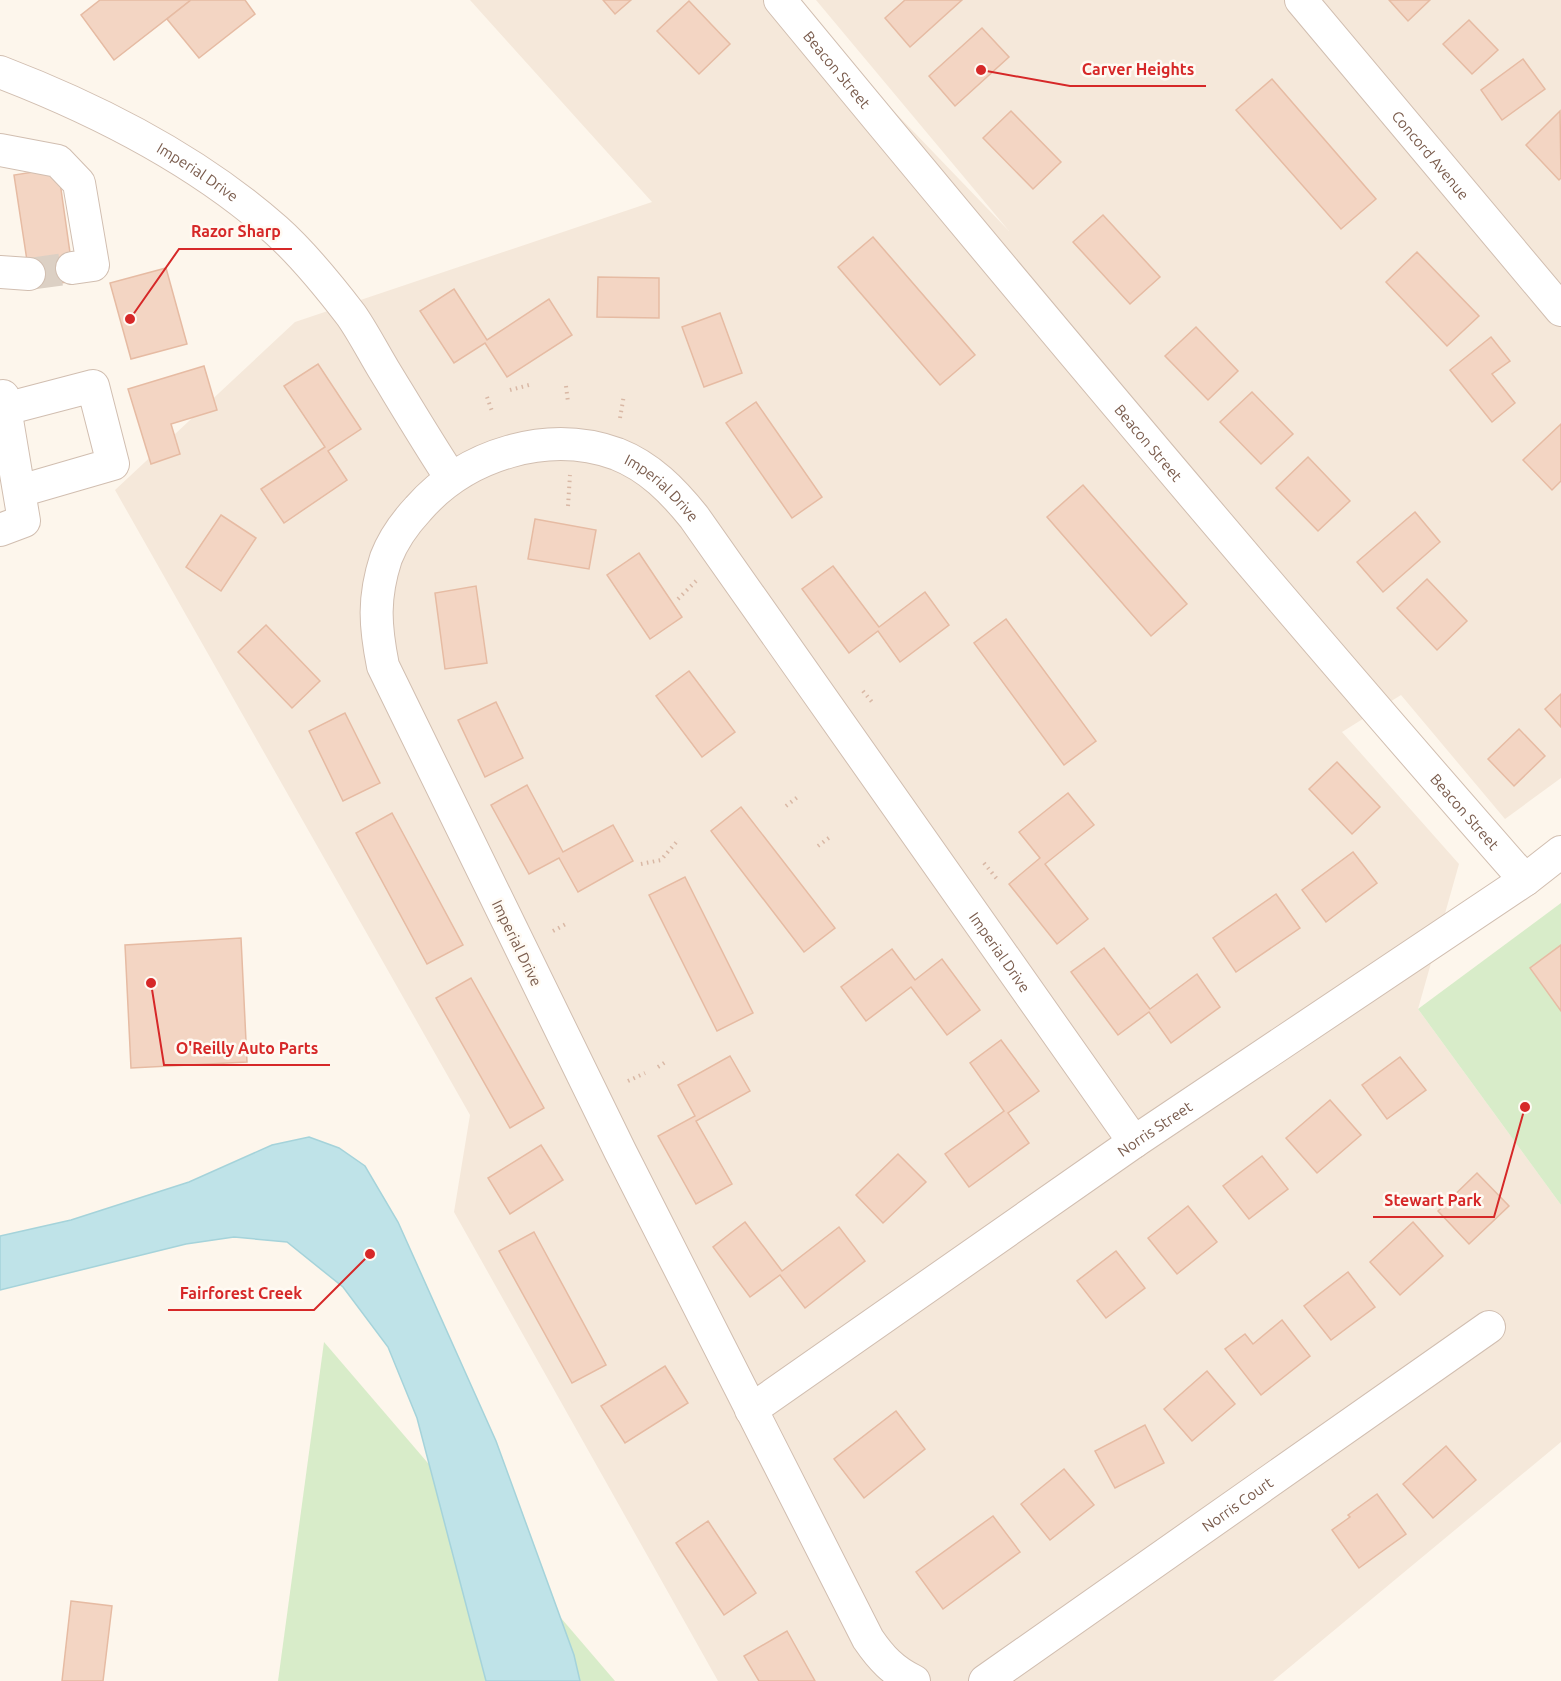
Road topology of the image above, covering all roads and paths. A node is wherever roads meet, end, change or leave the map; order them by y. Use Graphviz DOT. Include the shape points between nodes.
graph roads {
  1 [pos="780,0"];
  2 [pos="1301,0"];
  3 [pos="0,72"];
  4 [pos="0,150"];
  5 [pos="72,268"];
  6 [pos="1561,310"];
  7 [pos="529,385"];
  8 [pos="566,386"];
  9 [pos="510,390"];
  10 [pos="2,393"];
  11 [pos="624,395"];
  12 [pos="487,397"];
  13 [pos="568,402"];
  14 [pos="493,414"];
  15 [pos="620,418"];
  16 [pos="570,468"];
  17 [pos="452,478"];
  18 [pos="20,491"];
  19 [pos="568,506"];
  20 [pos="0,530"];
  21 [pos="703,575"];
  22 [pos="678,599"];
  23 [pos="863,691"];
  24 [pos="872,702"];
  25 [pos="799,796"];
  26 [pos="786,806"];
  27 [pos="830,837"];
  28 [pos="680,839"];
  29 [pos="818,846"];
  30 [pos="1561,852"];
  31 [pos="984,863"];
  32 [pos="641,864"];
  33 [pos="997,879"];
  34 [pos="1525,880"];
  35 [pos="566,924"];
  36 [pos="553,931"];
  37 [pos="667,1061"];
  38 [pos="658,1067"];
  39 [pos="645,1073"];
  40 [pos="628,1082"];
  41 [pos="1134,1142"];
  42 [pos="1489,1327"];
  43 [pos="751,1410"];
  44 [pos="914,1681"];
  45 [pos="985,1681"];
  1 -- 34 [label="street, Beacon Street" via="1362,695"];
  2 -- 6 [label="street, Concord Avenue"];
  3 -- 17 [label="street, Imperial Drive" via="123,126 232,194 277,230 353,318"];
  4 -- 5 [label="street" via="58,161 79,183 93,265"];
  7 -- 9 [label="path"];
  8 -- 13 [label="path"];
  10 -- 18 [label="street"];
  10 -- 18 [label="street" via="93,387 113,464"];
  11 -- 15 [label="path"];
  12 -- 14 [label="path"];
  16 -- 19 [label="path"];
  17 -- 41 [label="street, Imperial Drive" via="488,458 519,448 563,445 618,454 648,470 673,491"];
  17 -- 43 [label="street, Imperial Drive" via="404,524 387,557 377,592 376,630 382,666"];
  18 -- 20 [label="street" via="24,521"];
  21 -- 22 [label="path"];
  23 -- 24 [label="path"];
  25 -- 26 [label="path"];
  27 -- 29 [label="path"];
  28 -- 32 [label="path" via="661,860"];
  30 -- 34 [label="street, Norris Street"];
  31 -- 33 [label="path"];
  34 -- 41 [label="street, Norris Street"];
  35 -- 36 [label="path"];
  37 -- 38 [label="path"];
  39 -- 40 [label="path"];
  41 -- 43 [label="street, Norris Street"];
  42 -- 45 [label="street, Norris Court"];
  43 -- 44 [label="street" via="868,1639 881,1658"];
}
